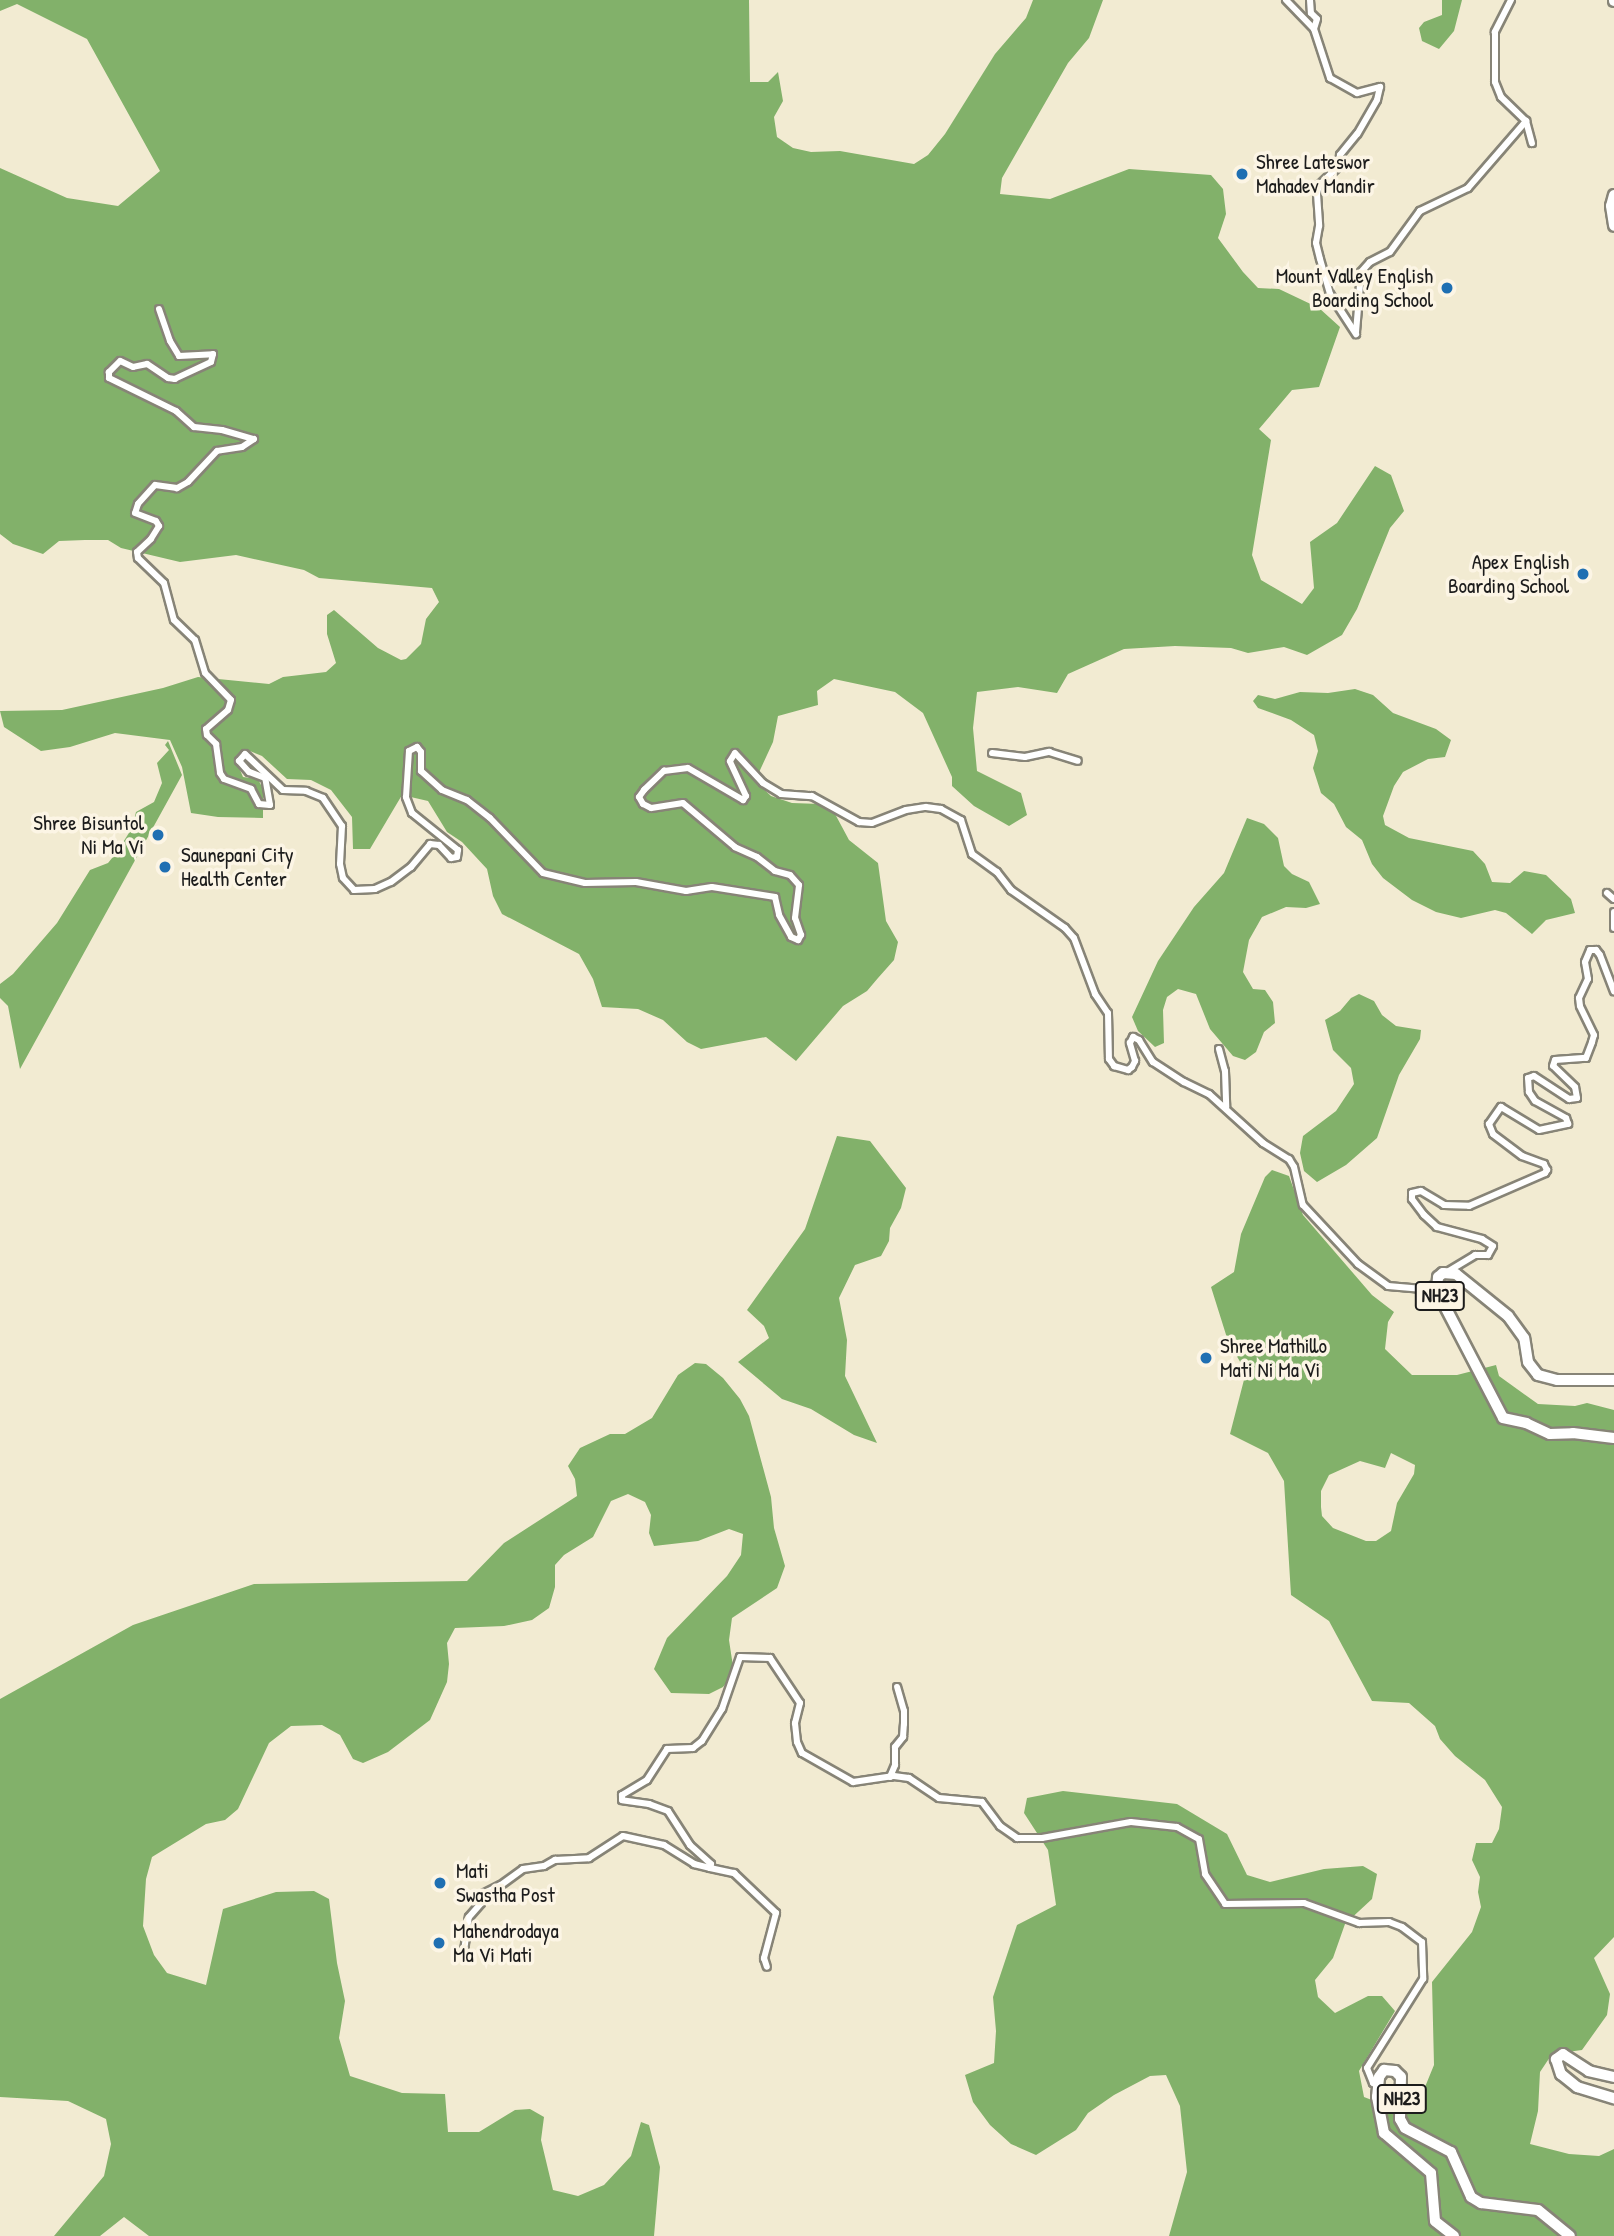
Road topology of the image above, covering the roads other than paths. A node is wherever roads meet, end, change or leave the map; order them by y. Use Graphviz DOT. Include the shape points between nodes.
graph roads {
  1 [pos="1286,0"];
  2 [pos="1310,0"];
  3 [pos="1511,0"];
  4 [pos="1314,29"];
  5 [pos="1526,121"];
  6 [pos="1532,143"];
  7 [pos="1614,195"];
  8 [pos="1614,226"];
  9 [pos="159,309"];
  10 [pos="992,753"];
  11 [pos="1078,761"];
  12 [pos="1607,893"];
  13 [pos="1614,899"];
  14 [pos="1614,912"];
  15 [pos="1614,928"];
  16 [pos="1614,991"];
  17 [pos="1219,1049"];
  18 [pos="1226,1107"];
  19 [pos="1447,1272"];
  20 [pos="1436,1284"];
  21 [pos="1614,1380"];
  22 [pos="1614,1437"];
  23 [pos="897,1687"];
  24 [pos="890,1777"];
  25 [pos="710,1868"];
  26 [pos="464,1951"];
  27 [pos="767,1967"];
  28 [pos="1614,2077"];
  29 [pos="1378,2086"];
  30 [pos="1614,2098"];
  31 [pos="1454,2236"];
  32 [pos="1570,2236"];
  1 -- 4 [label="street"];
  2 -- 4 [label="street" via="1311,13 1317,19"];
  3 -- 5 [label="street" via="1495,32 1495,82 1501,97"];
  4 -- 5 [label="street" via="1330,78 1357,93 1380,87 1363,125 1340,155 1339,166 1317,194 1320,259 1330,294 1356,334 1361,272 1390,252 1420,211 1468,188"];
  5 -- 6 [label="street"];
  7 -- 8 [label="main road"];
  9 -- 18 [label="street" via="179,356 213,354 211,362 175,379 147,364 133,367 120,361 108,372 109,378 176,411 194,426 254,439 243,447 217,451 177,488 155,485 135,513 159,526 137,552 138,558 164,583 174,620 195,640 205,673 231,700 219,720 206,729 216,744 220,773 251,789 259,804 270,805 265,778 249,772 239,761 245,754 284,790 323,798 342,826 340,863 343,878 354,890 391,882 430,844 439,845 451,858 457,857 458,850 412,813 406,797 409,751 417,747 421,771 442,790 467,800 490,818 543,873 585,883 636,882 686,891 712,887 775,897 779,915 791,937 798,940 799,885 790,875 735,846 683,803 651,808 639,797 664,771 688,768 743,800 746,796 730,761 735,753 763,783 781,794 812,796 859,822 872,823 926,807 956,815 972,854 1073,938 1095,995 1108,1013 1109,1059 1114,1066 1132,1067 1133,1037 1153,1062"];
  10 -- 11 [label="street" via="1025,757 1049,752"];
  12 -- 13 [label="street"];
  14 -- 15 [label="street"];
  16 -- 19 [label="street" via="1600,955 1590,950 1588,979 1579,998 1594,1035 1592,1042 1586,1058 1555,1060 1553,1066 1575,1087 1577,1098 1569,1099 1534,1076 1528,1078 1535,1101 1566,1118 1568,1124 1539,1130 1501,1107 1489,1124 1493,1134 1548,1170 1469,1206 1444,1205 1422,1191 1412,1193 1412,1199 1437,1227 1493,1246 1488,1255 1475,1255"];
  17 -- 18 [label="street"];
  18 -- 20 [label="street" via="1243,1126 1289,1159 1303,1205 1358,1264 1388,1286 1423,1289"];
  19 -- 20 [label="main road, NH23"];
  19 -- 21 [label="main road, NH23" via="1462,1278 1515,1324 1530,1366 1538,1375 1556,1380"];
  20 -- 22 [label="main road, NH23" via="1503,1418 1550,1434"];
  23 -- 24 [label="street" via="904,1711 903,1737 895,1747"];
  24 -- 25 [label="street" via="853,1782 802,1753 795,1723 800,1703 797,1695 770,1658 740,1657 722,1709 702,1741 693,1748 667,1749 647,1780 622,1795 622,1800 668,1811"];
  24 -- 29 [label="street" via="909,1779 939,1798 982,1802 1000,1826 1017,1838 1131,1822 1177,1827 1199,1839 1205,1874 1225,1904 1304,1903 1359,1923 1389,1922 1402,1927 1422,1942 1423,1979 1367,2068"];
  25 -- 26 [label="street" via="694,1864 664,1845 623,1836 589,1858 555,1860 523,1869 481,1895 479,1908 469,1917"];
  25 -- 27 [label="street" via="734,1872 776,1913 764,1958"];
  28 -- 30 [label="main road" via="1589,2071 1563,2054 1556,2059 1561,2074 1577,2087"];
  29 -- 31 [label="main road, NH23" via="1386,2137 1431,2173 1435,2221"];
  29 -- 32 [label="main road, NH23" via="1384,2070 1398,2073 1402,2083 1400,2119 1405,2128 1448,2149 1471,2197 1481,2203 1538,2210"];
}
